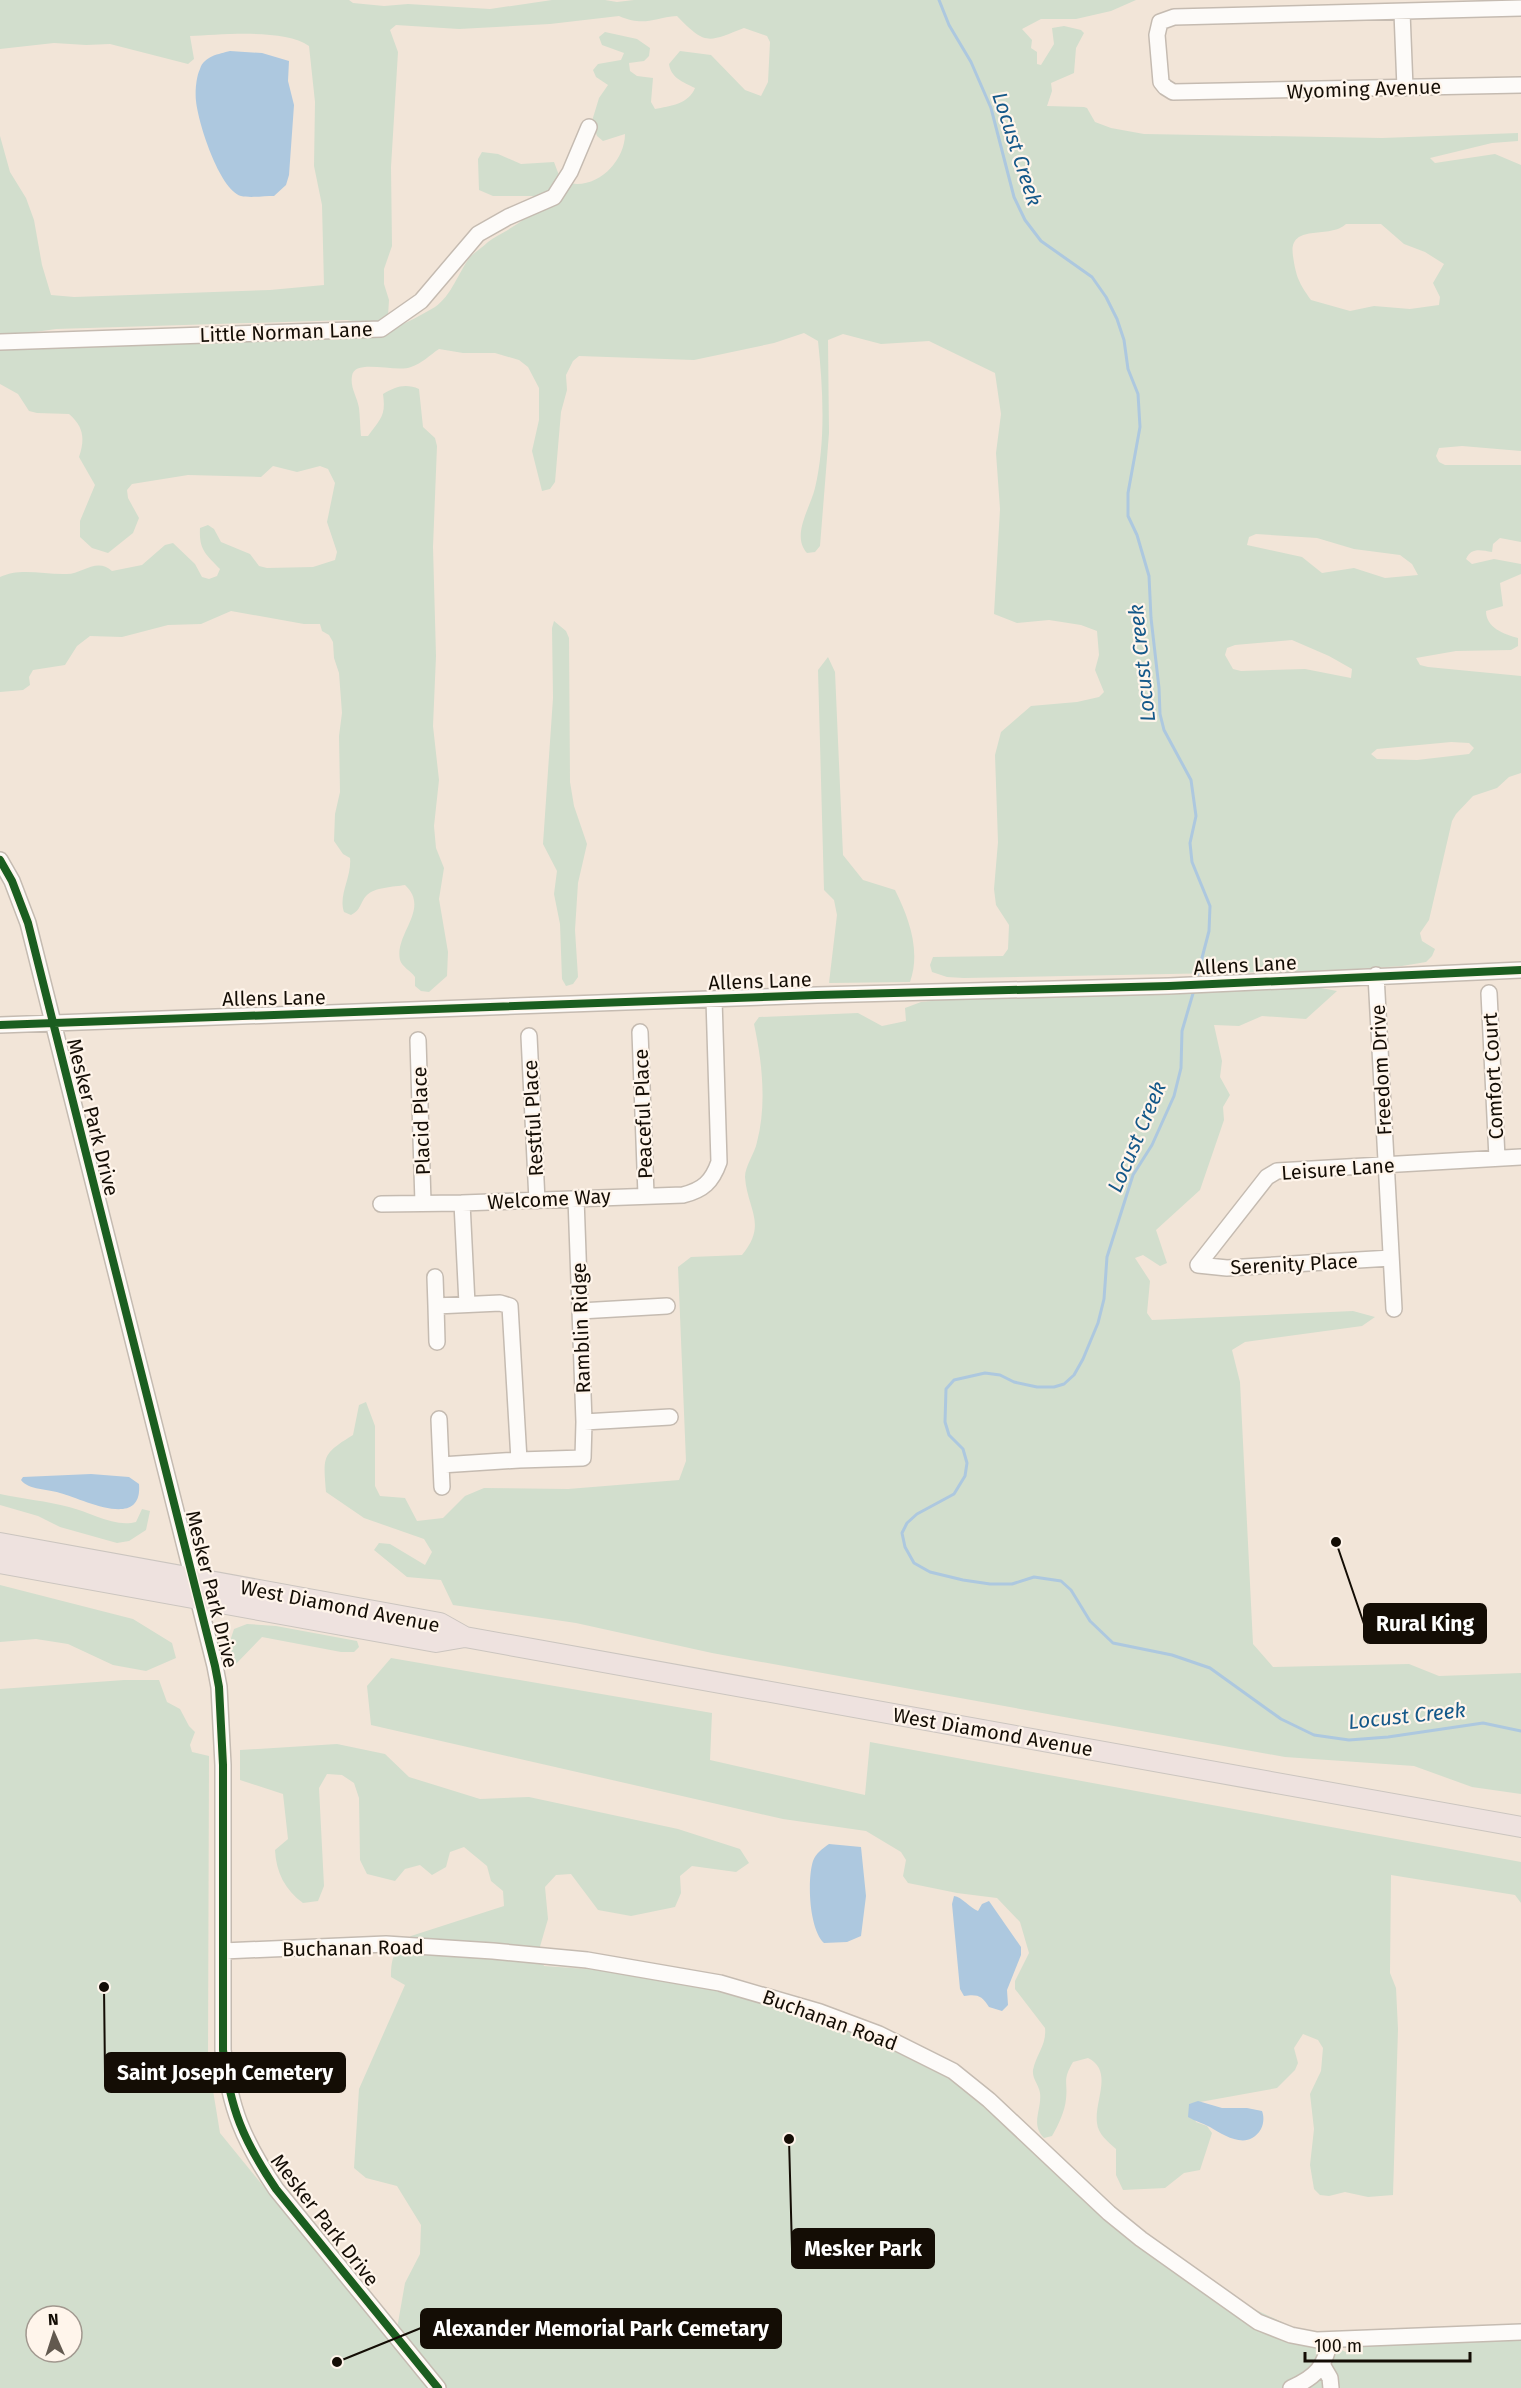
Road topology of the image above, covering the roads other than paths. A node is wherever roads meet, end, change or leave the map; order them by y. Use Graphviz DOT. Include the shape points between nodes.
graph roads {
  1 [pos="1521,8"];
  2 [pos="1402,12"];
  3 [pos="1521,85"];
  4 [pos="1405,88"];
  5 [pos="589,127"];
  6 [pos="0,342"];
  7 [pos="0,860"];
  8 [pos="1521,970"];
  9 [pos="1376,975"];
  10 [pos="1489,993"];
  11 [pos="714,999"];
  12 [pos="52,1022"];
  13 [pos="0,1025"];
  14 [pos="640,1032"];
  15 [pos="529,1036"];
  16 [pos="418,1040"];
  17 [pos="1521,1157"];
  18 [pos="1497,1158"];
  19 [pos="1386,1165"];
  20 [pos="646,1196"];
  21 [pos="576,1198"];
  22 [pos="537,1201"];
  23 [pos="423,1203"];
  24 [pos="462,1203"];
  25 [pos="381,1204"];
  26 [pos="1391,1258"];
  27 [pos="1198,1265"];
  28 [pos="435,1276"];
  29 [pos="467,1304"];
  30 [pos="436,1306"];
  31 [pos="667,1306"];
  32 [pos="1394,1309"];
  33 [pos="580,1311"];
  34 [pos="437,1342"];
  35 [pos="670,1417"];
  36 [pos="439,1419"];
  37 [pos="584,1422"];
  38 [pos="519,1460"];
  39 [pos="441,1465"];
  40 [pos="442,1487"];
  41 [pos="0,1543"];
  42 [pos="0,1563"];
  43 [pos="194,1578"];
  44 [pos="199,1599"];
  45 [pos="465,1637"];
  46 [pos="1521,1827"];
  47 [pos="223,1951"];
  48 [pos="1521,2332"];
  49 [pos="1330,2340"];
  50 [pos="1323,2366"];
  51 [pos="438,2388"];
  52 [pos="1291,2388"];
  53 [pos="1331,2388"];
  1 -- 2 [label="street"];
  2 -- 4 [label="street"];
  2 -- 4 [label="street, Wyoming Avenue" via="1174,17 1162,20 1157,35 1161,82 1170,92"];
  3 -- 4 [label="street, Wyoming Avenue"];
  5 -- 6 [label="street, Little Norman Lane" via="570,172 554,197 478,234 421,301 381,329"];
  7 -- 12 [label="street, Mesker Park Drive" via="21,903"];
  8 -- 9 [label="street, Allens Lane"];
  9 -- 11 [label="street, Allens Lane" via="1169,986"];
  9 -- 19 [label="street, Freedom Drive"];
  10 -- 18 [label="street, Comfort Court"];
  11 -- 12 [label="street, Allens Lane"];
  11 -- 20 [label="street, Welcome Way" via="719,1162 712,1179 696,1192"];
  12 -- 13 [label="street, Allens Lane"];
  12 -- 43 [label="street, Mesker Park Drive"];
  14 -- 20 [label="street, Peaceful Place"];
  15 -- 22 [label="street, Restful Place"];
  16 -- 23 [label="street, Placid Place"];
  17 -- 18 [label="street, Leisure Lane"];
  18 -- 19 [label="street, Leisure Lane"];
  19 -- 26 [label="street, Freedom Drive"];
  19 -- 27 [label="street, Leisure Lane" via="1282,1170 1271,1174"];
  20 -- 21 [label="street, Welcome Way"];
  21 -- 22 [label="street, Welcome Way"];
  21 -- 33 [label="street, Ramblin Ridge"];
  22 -- 24 [label="street, Welcome Way"];
  23 -- 24 [label="street, Welcome Way"];
  23 -- 25 [label="street, Welcome Way"];
  24 -- 29 [label="street"];
  26 -- 27 [label="street, Serenity Place" via="1227,1268"];
  26 -- 32 [label="street, Freedom Drive"];
  28 -- 30 [label="street"];
  29 -- 30 [label="street"];
  29 -- 38 [label="street" via="510,1306"];
  30 -- 34 [label="street"];
  31 -- 33 [label="street"];
  33 -- 37 [label="street, Ramblin Ridge"];
  35 -- 37 [label="street"];
  36 -- 39 [label="street"];
  37 -- 38 [label="street, Ramblin Ridge" via="583,1458"];
  38 -- 39 [label="street"];
  39 -- 40 [label="street"];
  41 -- 43 [label="main road, West Diamond Avenue"];
  42 -- 44 [label="main road, West Diamond Avenue"];
  43 -- 44 [label="street, Mesker Park Drive"];
  43 -- 45 [label="main road, West Diamond Avenue" via="440,1623"];
  44 -- 45 [label="main road, West Diamond Avenue" via="436,1642"];
  44 -- 47 [label="street, Mesker Park Drive" via="215,1666 223,1754"];
  45 -- 46 [label="main road, West Diamond Avenue"];
  47 -- 49 [label="street, Buchanan Road" via="386,1944 587,1960 720,1983 820,2012 879,2034 962,2077 1118,2221 1258,2322 1291,2335"];
  47 -- 51 [label="street, Mesker Park Drive" via="223,2050 234,2112 246,2139 276,2189"];
  48 -- 49 [label="street, Buchanan Road"];
  49 -- 50 [label="street"];
  50 -- 52 [label="street"];
  50 -- 53 [label="street"];
}
